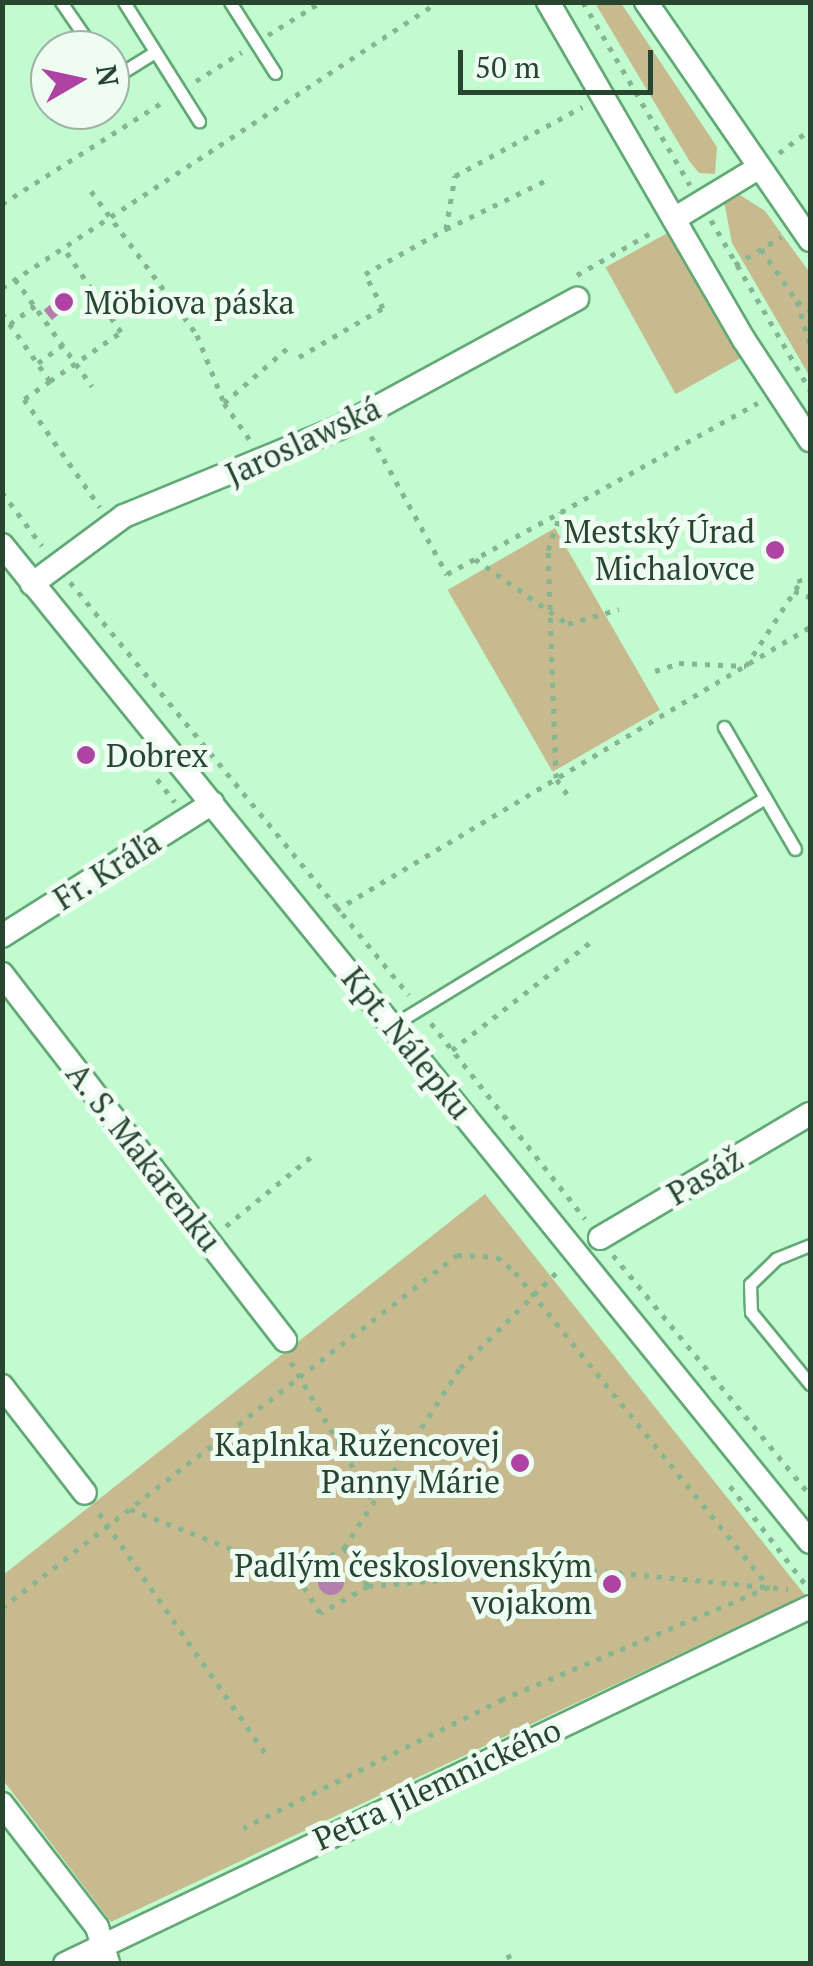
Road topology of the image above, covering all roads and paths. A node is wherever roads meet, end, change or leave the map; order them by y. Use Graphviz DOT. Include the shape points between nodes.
graph roads {
  1 [pos="61,2"];
  2 [pos="124,2"];
  3 [pos="230,2"];
  4 [pos="321,2"];
  5 [pos="438,2"];
  6 [pos="548,2"];
  7 [pos="646,2"];
  8 [pos="80,30"];
  9 [pos="256,43"];
  10 [pos="155,52"];
  11 [pos="130,64"];
  12 [pos="274,73"];
  13 [pos="180,91"];
  14 [pos="602,96"];
  15 [pos="199,121"];
  16 [pos="810,130"];
  17 [pos="760,167"];
  18 [pos="547,180"];
  19 [pos="91,192"];
  20 [pos="2,204"];
  21 [pos="107,218"];
  22 [pos="674,220"];
  23 [pos="446,229"];
  24 [pos="805,232"];
  25 [pos="63,247"];
  26 [pos="761,249"];
  27 [pos="16,279"];
  28 [pos="710,281"];
  29 [pos="2,288"];
  30 [pos="577,299"];
  31 [pos="797,302"];
  32 [pos="35,306"];
  33 [pos="810,310"];
  34 [pos="2,312"];
  35 [pos="10,324"];
  36 [pos="292,344"];
  37 [pos="810,344"];
  38 [pos="63,345"];
  39 [pos="299,357"];
  40 [pos="38,363"];
  41 [pos="77,365"];
  42 [pos="50,381"];
  43 [pos="92,386"];
  44 [pos="778,392"];
  45 [pos="224,403"];
  46 [pos="360,417"];
  47 [pos="810,440"];
  48 [pos="259,453"];
  49 [pos="2,492"];
  50 [pos="561,512"];
  51 [pos="113,526"];
  52 [pos="5,554"];
  53 [pos="475,559"];
  54 [pos="58,567"];
  55 [pos="799,573"];
  56 [pos="32,584"];
  57 [pos="794,591"];
  58 [pos="810,597"];
  59 [pos="619,608"];
  60 [pos="551,618"];
  61 [pos="810,628"];
  62 [pos="746,666"];
  63 [pos="655,671"];
  64 [pos="724,727"];
  65 [pos="556,778"];
  66 [pos="567,794"];
  67 [pos="765,798"];
  68 [pos="212,803"];
  69 [pos="796,849"];
  70 [pos="336,910"];
  71 [pos="312,926"];
  72 [pos="2,936"];
  73 [pos="592,941"];
  74 [pos="2,974"];
  75 [pos="420,1008"];
  76 [pos="393,1025"];
  77 [pos="452,1050"];
  78 [pos="810,1114"];
  79 [pos="311,1157"];
  80 [pos="600,1238"];
  81 [pos="207,1240"];
  82 [pos="810,1245"];
  83 [pos="562,1267"];
  84 [pos="531,1292"];
  85 [pos="284,1340"];
  86 [pos="295,1376"];
  87 [pos="810,1384"];
  88 [pos="2,1386"];
  89 [pos="85,1493"];
  90 [pos="810,1495"];
  91 [pos="372,1500"];
  92 [pos="130,1509"];
  93 [pos="108,1526"];
  94 [pos="810,1542"];
  95 [pos="344,1548"];
  96 [pos="296,1574"];
  97 [pos="368,1586"];
  98 [pos="769,1587"];
  99 [pos="810,1590"];
  100 [pos="810,1607"];
  101 [pos="2,1608"];
  102 [pos="268,1756"];
  103 [pos="2,1804"];
  104 [pos="243,1828"];
  105 [pos="106,1953"];
  106 [pos="508,1954"];
  107 [pos="65,1964"];
  108 [pos="512,1964"];
  1 -- 8 [label="lane"];
  2 -- 10 [label="lane"];
  3 -- 9 [label="lane"];
  4 -- 9 [label="path"];
  5 -- 21 [label="path"];
  6 -- 14 [label="street"];
  7 -- 17 [label="street"];
  9 -- 12 [label="lane"];
  9 -- 13 [label="path"];
  10 -- 11 [label="lane"];
  10 -- 13 [label="lane"];
  13 -- 15 [label="lane"];
  13 -- 20 [label="path"];
  14 -- 22 [label="street"];
  14 -- 23 [label="path" via="455,176"];
  16 -- 17 [label="path"];
  17 -- 22 [label="street"];
  17 -- 24 [label="street"];
  18 -- 23 [label="path"];
  19 -- 21 [label="path"];
  21 -- 25 [label="path"];
  21 -- 45 [label="path" via="198,335"];
  22 -- 28 [label="street"];
  23 -- 39 [label="path" via="365,274 383,308"];
  24 -- 26 [label="path"];
  25 -- 27 [label="path"];
  25 -- 41 [label="path" via="121,332"];
  26 -- 28 [label="path"];
  26 -- 31 [label="path"];
  27 -- 29 [label="path"];
  27 -- 32 [label="path"];
  28 -- 44 [label="street"];
  30 -- 46 [label="street, Jaroslawská"];
  31 -- 33 [label="path"];
  31 -- 37 [label="path"];
  32 -- 35 [label="path"];
  32 -- 38 [label="path"];
  34 -- 35 [label="path"];
  35 -- 40 [label="path"];
  36 -- 45 [label="path"];
  38 -- 40 [label="path"];
  38 -- 41 [label="path"];
  40 -- 42 [label="path"];
  41 -- 42 [label="path"];
  41 -- 43 [label="path"];
  42 -- 51 [label="path" via="24,399"];
  44 -- 47 [label="street"];
  44 -- 50 [label="path"];
  45 -- 48 [label="path"];
  46 -- 51 [label="street, Jaroslawská"];
  46 -- 53 [label="path" via="447,574"];
  49 -- 54 [label="path"];
  50 -- 53 [label="path"];
  50 -- 60 [label="path" via="548,550"];
  51 -- 54 [label="street, Jaroslawská"];
  52 -- 56 [label="street, Kpt. Nálepku"];
  53 -- 60 [label="path"];
  54 -- 56 [label="street, Jaroslawská"];
  54 -- 70 [label="path"];
  55 -- 57 [label="path"];
  56 -- 68 [label="street, Kpt. Nálepku"];
  57 -- 58 [label="path"];
  57 -- 62 [label="path"];
  59 -- 60 [label="path" via="568,624"];
  60 -- 65 [label="path"];
  61 -- 62 [label="path"];
  62 -- 63 [label="path" via="679,662"];
  62 -- 65 [label="path"];
  64 -- 67 [label="lane"];
  65 -- 66 [label="path"];
  65 -- 70 [label="path"];
  67 -- 69 [label="lane"];
  67 -- 75 [label="lane"];
  68 -- 71 [label="street, Kpt. Nálepku"];
  68 -- 72 [label="street, Fr. Kráľa"];
  70 -- 71 [label="path"];
  70 -- 75 [label="path"];
  71 -- 76 [label="street, Kpt. Nálepku"];
  73 -- 77 [label="path"];
  74 -- 81 [label="street, A. S. Makarenku"];
  75 -- 76 [label="lane"];
  75 -- 77 [label="path"];
  76 -- 94 [label="street, Kpt. Nálepku"];
  77 -- 80 [label="path"];
  78 -- 80 [label="street, Pasáž"];
  79 -- 81 [label="path"];
  80 -- 90 [label="path"];
  81 -- 85 [label="street, A. S. Makarenku"];
  82 -- 87 [label="lane" via="776,1259 750,1284 751,1312"];
  83 -- 84 [label="path"];
  84 -- 86 [label="path" via="498,1257 457,1254"];
  84 -- 91 [label="path" via="460,1368"];
  84 -- 98 [label="path"];
  85 -- 86 [label="path"];
  86 -- 91 [label="path"];
  86 -- 92 [label="path"];
  88 -- 89 [label="street"];
  91 -- 95 [label="path"];
  92 -- 93 [label="path"];
  92 -- 96 [label="path"];
  93 -- 101 [label="path"];
  93 -- 102 [label="path"];
  95 -- 96 [label="path"];
  95 -- 97 [label="path"];
  96 -- 97 [label="path" via="320,1613"];
  97 -- 98 [label="path" via="579,1569"];
  98 -- 99 [label="path"];
  98 -- 104 [label="path" via="503,1699"];
  100 -- 105 [label="street, Petra Jilemnického"];
  103 -- 105 [label="street"];
  105 -- 107 [label="street, Petra Jilemnického"];
  106 -- 108 [label="path"];
}
